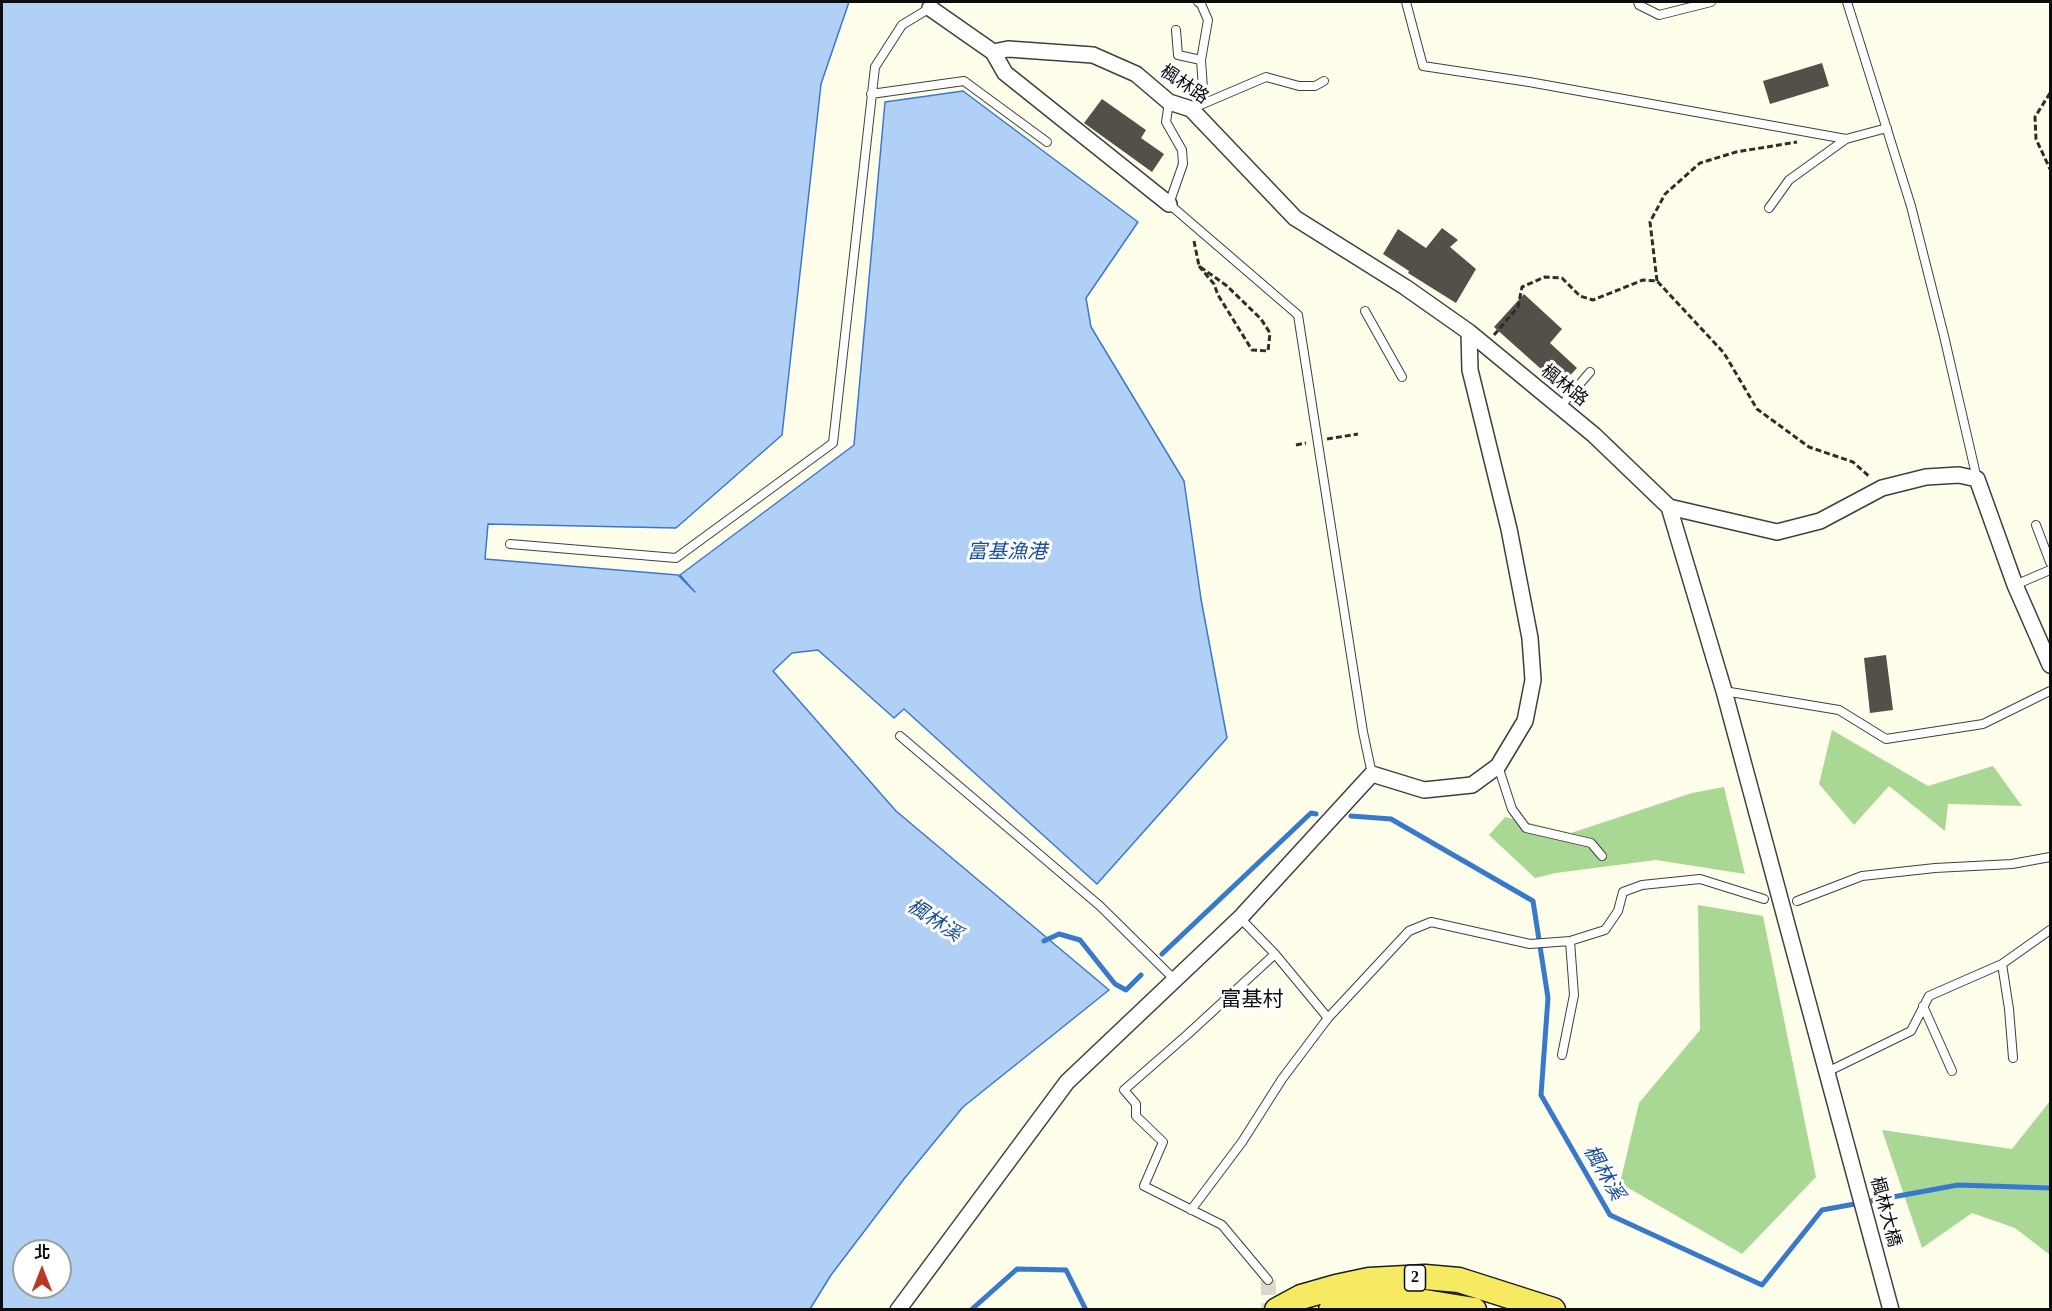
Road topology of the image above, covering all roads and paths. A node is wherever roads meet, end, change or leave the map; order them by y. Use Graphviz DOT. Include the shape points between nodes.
graph roads {
  1 [pos="1198,2"];
  2 [pos="1406,2"];
  3 [pos="1638,2"];
  4 [pos="1711,2"];
  5 [pos="1846,2"];
  6 [pos="930,5"];
  7 [pos="1176,30"];
  8 [pos="993,52"];
  9 [pos="1201,60"];
  10 [pos="1324,81"];
  11 [pos="2050,93"];
  12 [pos="871,94"];
  13 [pos="1169,102"];
  14 [pos="1197,106"];
  15 [pos="1887,128"];
  16 [pos="1805,133"];
  17 [pos="1846,139"];
  18 [pos="1047,142"];
  19 [pos="2050,169"];
  20 [pos="1169,204"];
  21 [pos="1769,208"];
  22 [pos="1190,222"];
  23 [pos="1199,266"];
  24 [pos="1657,281"];
  25 [pos="1365,311"];
  26 [pos="1469,332"];
  27 [pos="1486,346"];
  28 [pos="1590,372"];
  29 [pos="1402,377"];
  30 [pos="1559,408"];
  31 [pos="1977,479"];
  32 [pos="1882,488"];
  33 [pos="1669,507"];
  34 [pos="2036,525"];
  35 [pos="510,544"];
  36 [pos="2050,562"];
  37 [pos="2050,570"];
  38 [pos="2015,585"];
  39 [pos="2050,665"];
  40 [pos="1724,691"];
  41 [pos="2050,691"];
  42 [pos="900,736"];
  43 [pos="1498,766"];
  44 [pos="1372,774"];
  45 [pos="1602,856"];
  46 [pos="2050,857"];
  47 [pos="1764,899"];
  48 [pos="1797,901"];
  49 [pos="1240,918"];
  50 [pos="2050,930"];
  51 [pos="1570,941"];
  52 [pos="1275,954"];
  53 [pos="2002,964"];
  54 [pos="1175,980"];
  55 [pos="1923,1006"];
  56 [pos="1328,1018"];
  57 [pos="1562,1056"];
  58 [pos="2013,1058"];
  59 [pos="1952,1071"];
  60 [pos="1827,1072"];
  61 [pos="1191,1210"];
  62 [pos="1268,1280"];
  63 [pos="1334,1303"];
  64 [pos="898,1310"];
  65 [pos="1277,1310"];
  66 [pos="1474,1310"];
  67 [pos="1554,1310"];
  68 [pos="1891,1310"];
  1 -- 9 [label="lane" via="1208,20"];
  2 -- 16 [label="lane" via="1423,66"];
  3 -- 4 [label="lane" via="1659,15"];
  5 -- 15 [label="lane"];
  6 -- 8 [label="street"];
  6 -- 12 [label="lane" via="902,26 875,67"];
  7 -- 9 [label="lane" via="1178,55"];
  8 -- 13 [label="street, 楓林路" via="1093,55 1136,74"];
  8 -- 20 [label="street" via="1005,73"];
  9 -- 14 [label="lane"];
  10 -- 14 [label="lane" via="1315,86 1299,86 1266,77"];
  11 -- 19 [label="path" via="2035,117 2036,139"];
  12 -- 18 [label="lane" via="964,81"];
  12 -- 35 [label="lane" via="833,443 676,558"];
  13 -- 14 [label="street, 楓林路"];
  13 -- 20 [label="lane" via="1166,122 1182,150 1183,165"];
  14 -- 26 [label="street, 楓林路" via="1295,218"];
  15 -- 17 [label="lane"];
  15 -- 31 [label="lane" via="1914,217"];
  16 -- 17 [label="lane"];
  16 -- 24 [label="path" via="1796,144 1736,152 1700,163 1665,194 1650,222"];
  17 -- 21 [label="lane" via="1789,180"];
  20 -- 22 [label="lane"];
  22 -- 23 [label="path"];
  22 -- 44 [label="lane" via="1298,315"];
  23 -- 23 [label="path" via="1227,286 1262,320 1270,333 1268,351 1252,350 1214,284"];
  24 -- 27 [label="path" via="1643,280 1593,300 1580,296 1562,278 1545,277 1522,287 1518,306"];
  24 -- 32 [label="path" via="1724,353 1757,409 1809,447 1854,462"];
  25 -- 29 [label="lane"];
  26 -- 27 [label="street, 楓林路"];
  26 -- 43 [label="street" via="1470,370 1509,529 1530,638 1533,680 1525,721"];
  27 -- 30 [label="street, 楓林路"];
  28 -- 30 [label="lane"];
  30 -- 33 [label="street, 楓林路" via="1594,435"];
  31 -- 32 [label="street" via="1959,475 1926,477"];
  31 -- 38 [label="street"];
  32 -- 33 [label="street" via="1820,522 1777,532"];
  33 -- 40 [label="street, 楓林大橋"];
  34 -- 36 [label="lane"];
  37 -- 38 [label="lane"];
  38 -- 39 [label="street"];
  40 -- 41 [label="lane" via="1839,710 1886,739 1983,724"];
  40 -- 60 [label="street, 楓林大橋"];
  42 -- 54 [label="lane" via="1100,906"];
  43 -- 44 [label="street" via="1472,785 1424,790"];
  43 -- 45 [label="lane" via="1512,809 1526,828 1591,843"];
  44 -- 49 [label="street"];
  46 -- 48 [label="lane" via="2012,864 1862,876"];
  47 -- 51 [label="lane" via="1700,879 1642,885 1623,892 1618,911 1605,930"];
  49 -- 52 [label="lane"];
  49 -- 54 [label="street"];
  50 -- 53 [label="lane"];
  51 -- 56 [label="lane" via="1530,944 1431,922 1409,930"];
  51 -- 57 [label="lane" via="1574,995"];
  52 -- 56 [label="lane"];
  52 -- 61 [label="lane" via="1124,1090 1136,1104 1136,1116 1163,1142 1144,1186"];
  53 -- 55 [label="lane" via="1929,996"];
  53 -- 58 [label="lane"];
  54 -- 64 [label="street" via="1067,1082"];
  55 -- 59 [label="lane"];
  55 -- 60 [label="lane" via="1911,1031"];
  56 -- 61 [label="lane"];
  60 -- 68 [label="street, 楓林大橋"];
  61 -- 62 [label="lane" via="1222,1225"];
  63 -- 65 [label="main road, 2" via="1301,1297"];
  63 -- 66 [label="main road, 2" via="1425,1302"];
  63 -- 67 [label="main road, 2" via="1369,1280 1414,1278 1459,1280"];
}
